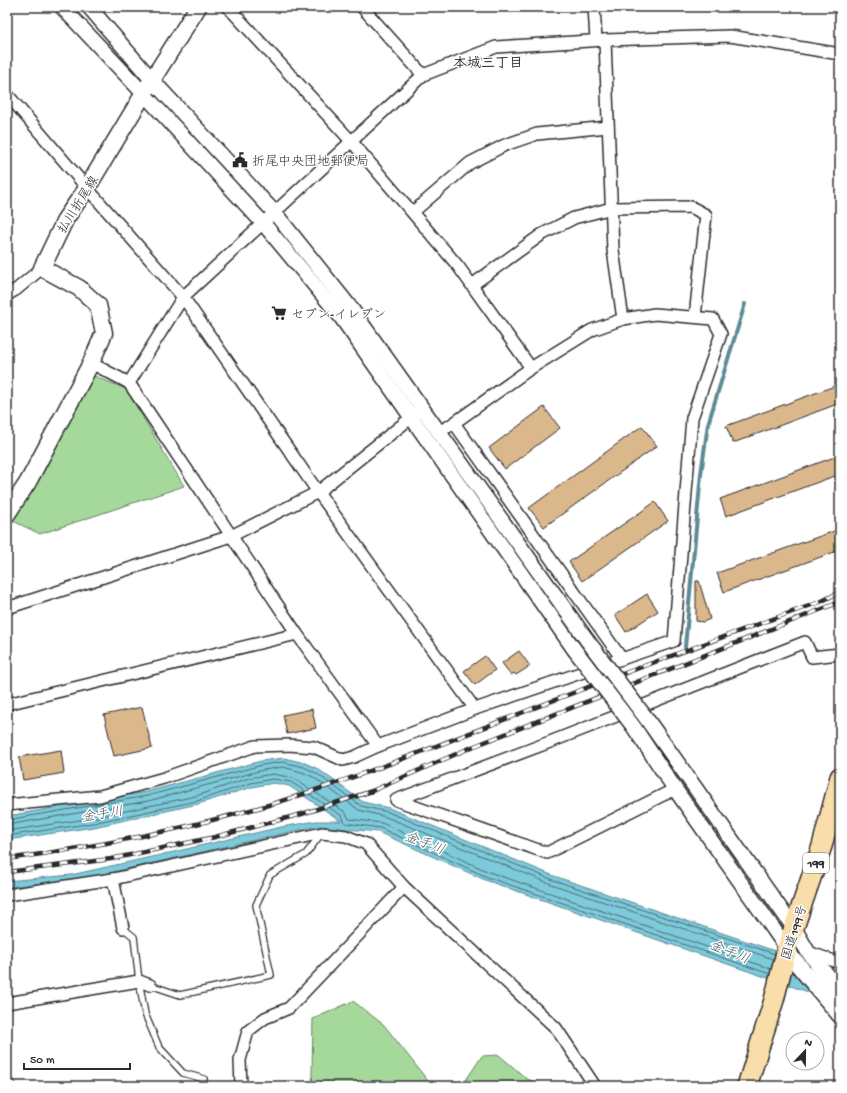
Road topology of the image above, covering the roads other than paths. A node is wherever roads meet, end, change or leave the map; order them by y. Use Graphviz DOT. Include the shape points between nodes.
graph roads {
  1 [pos="62,7"];
  2 [pos="89,7"];
  3 [pos="198,7"];
  4 [pos="228,7"];
  5 [pos="362,7"];
  6 [pos="594,7"];
  7 [pos="600,40"];
  8 [pos="840,54"];
  9 [pos="423,75"];
  10 [pos="148,87"];
  11 [pos="7,94"];
  12 [pos="608,127"];
  13 [pos="352,142"];
  14 [pos="87,188"];
  15 [pos="612,208"];
  16 [pos="274,212"];
  17 [pos="412,212"];
  18 [pos="262,223"];
  19 [pos="42,268"];
  20 [pos="472,285"];
  21 [pos="7,295"];
  22 [pos="183,297"];
  23 [pos="695,317"];
  24 [pos="623,319"];
  25 [pos="90,363"];
  26 [pos="531,368"];
  27 [pos="130,383"];
  28 [pos="422,408"];
  29 [pos="411,419"];
  30 [pos="454,423"];
  31 [pos="439,432"];
  32 [pos="318,492"];
  33 [pos="7,514"];
  34 [pos="231,536"];
  35 [pos="7,608"];
  36 [pos="297,634"];
  37 [pos="840,654"];
  38 [pos="622,659"];
  39 [pos="7,704"];
  40 [pos="474,709"];
  41 [pos="378,746"];
  42 [pos="840,777"];
  43 [pos="675,788"];
  44 [pos="7,805"];
  45 [pos="322,833"];
  46 [pos="113,879"];
  47 [pos="404,887"];
  48 [pos="7,895"];
  49 [pos="123,928"];
  50 [pos="794,928"];
  51 [pos="797,953"];
  52 [pos="840,962"];
  53 [pos="822,970"];
  54 [pos="139,981"];
  55 [pos="150,985"];
  56 [pos="840,991"];
  57 [pos="7,1003"];
  58 [pos="840,1015"];
  59 [pos="204,1079"];
  60 [pos="7,1085"];
  61 [pos="10,1086"];
  62 [pos="241,1086"];
  63 [pos="594,1086"];
  64 [pos="747,1086"];
  1 -- 10 [label="street"];
  2 -- 10 [label="street"];
  3 -- 10 [label="main road, 払川折尾線"];
  4 -- 13 [label="street"];
  5 -- 9 [label="street"];
  6 -- 7 [label="street"];
  7 -- 8 [label="street" via="730,36"];
  7 -- 9 [label="street" via="496,47"];
  7 -- 12 [label="street"];
  9 -- 13 [label="street"];
  10 -- 14 [label="main road, 払川折尾線"];
  10 -- 16 [label="street"];
  10 -- 18 [label="street"];
  11 -- 14 [label="street"];
  12 -- 15 [label="street"];
  12 -- 17 [label="street" via="537,134 505,145 470,163"];
  13 -- 16 [label="street"];
  13 -- 17 [label="street"];
  14 -- 19 [label="main road, 払川折尾線" via="66,218"];
  14 -- 22 [label="street"];
  15 -- 20 [label="street" via="574,218 540,235"];
  15 -- 23 [label="street" via="691,207 706,215"];
  15 -- 24 [label="street" via="613,250"];
  16 -- 18 [label="street"];
  16 -- 28 [label="street" via="350,307"];
  17 -- 20 [label="street"];
  18 -- 22 [label="street"];
  18 -- 29 [label="street" via="341,317"];
  19 -- 21 [label="street"];
  19 -- 25 [label="main road" via="79,288 98,305 104,333"];
  20 -- 26 [label="street"];
  22 -- 27 [label="street"];
  22 -- 32 [label="street"];
  23 -- 24 [label="street" via="655,314"];
  23 -- 38 [label="street" via="713,319 721,334 692,418 674,640"];
  24 -- 26 [label="street" via="592,330"];
  25 -- 27 [label="street"];
  25 -- 33 [label="main road" via="28,482"];
  26 -- 30 [label="street"];
  27 -- 34 [label="street"];
  28 -- 29 [label="street"];
  28 -- 31 [label="street"];
  29 -- 32 [label="street"];
  29 -- 43 [label="street, bridge"];
  30 -- 31 [label="street"];
  30 -- 38 [label="street"];
  31 -- 50 [label="street, bridge"];
  32 -- 34 [label="street"];
  32 -- 40 [label="street"];
  34 -- 35 [label="street"];
  34 -- 36 [label="street"];
  36 -- 39 [label="street"];
  36 -- 41 [label="street"];
  37 -- 43 [label="street" via="812,657 805,642 396,800 547,853"];
  38 -- 40 [label="street"];
  40 -- 41 [label="street"];
  41 -- 44 [label="street" via="354,758 343,760 314,746 255,746 164,778 100,796"];
  42 -- 50 [label="highway, 国道199号 / 199" via="822,846"];
  43 -- 51 [label="street"];
  45 -- 46 [label="street"];
  45 -- 47 [label="street" via="346,836 366,844"];
  45 -- 55 [label="lane" via="306,854 270,875 256,905 271,975 180,995"];
  46 -- 48 [label="street"];
  46 -- 49 [label="street"];
  47 -- 62 [label="street" via="289,1008 265,1018 248,1031 240,1060"];
  47 -- 63 [label="street" via="556,1028"];
  49 -- 54 [label="lane" via="134,937"];
  50 -- 51 [label="highway, 国道199号 / 199"];
  51 -- 52 [label="street"];
  51 -- 53 [label="street"];
  51 -- 58 [label="main road"];
  51 -- 64 [label="highway, 国道199号 / 199" via="774,1000"];
  53 -- 56 [label="main road"];
  54 -- 55 [label="street"];
  54 -- 57 [label="street"];
  54 -- 59 [label="lane" via="145,1014 159,1047 183,1073"];
  60 -- 61 [label="street"];
}
